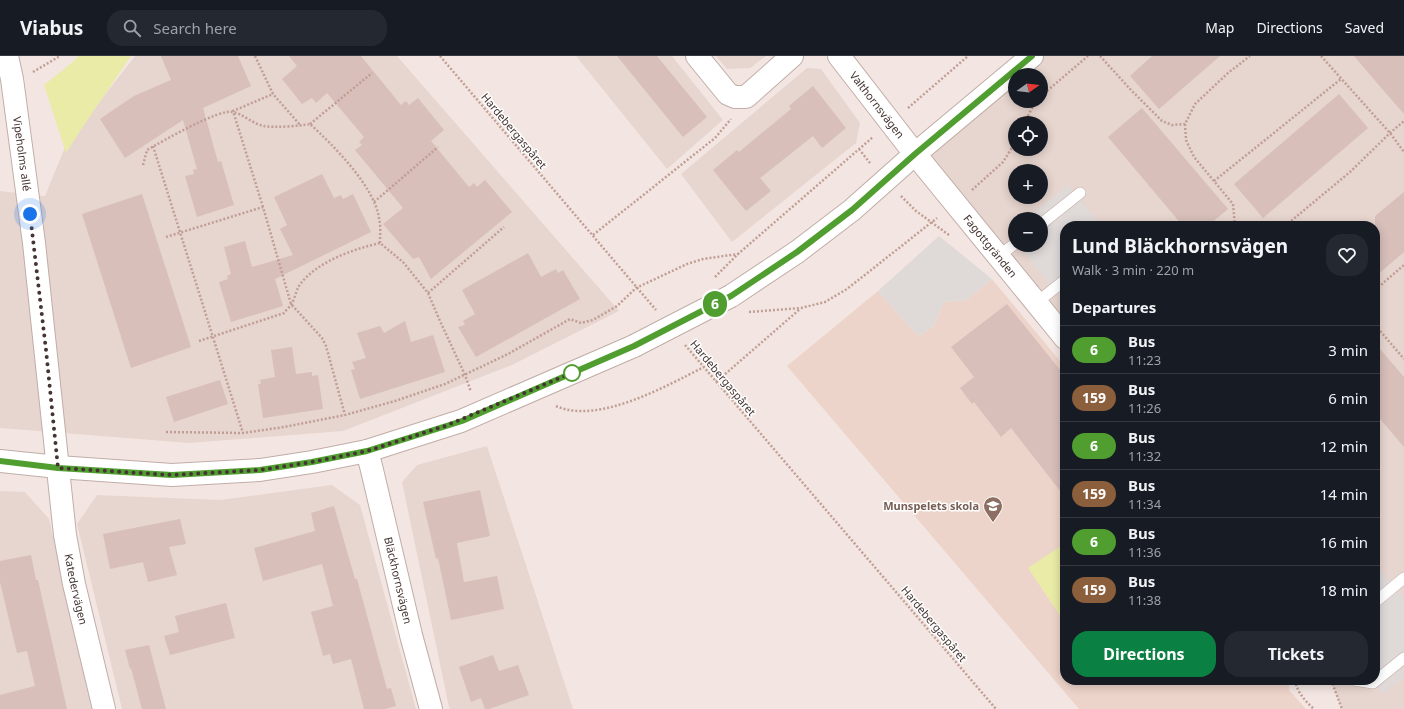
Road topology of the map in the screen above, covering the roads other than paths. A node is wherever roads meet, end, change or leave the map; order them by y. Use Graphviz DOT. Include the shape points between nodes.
graph roads {
  1 [pos="7,56"];
  2 [pos="696,56"];
  3 [pos="792,56"];
  4 [pos="839,56"];
  5 [pos="1032,56"];
  6 [pos="915,154"];
  7 [pos="1080,193"];
  8 [pos="1048,218"];
  9 [pos="1007,250"];
  10 [pos="1060,284"];
  11 [pos="1036,303"];
  12 [pos="1060,332"];
  13 [pos="367,451"];
  14 [pos="0,461"];
  15 [pos="58,468"];
  16 [pos="1404,578"];
  17 [pos="1380,598"];
  18 [pos="1404,658"];
  19 [pos="1380,677"];
  20 [pos="104,709"];
  21 [pos="431,709"];
  1 -- 15 [label="street, Vipeholms allé" via="34,244"];
  2 -- 3 [label="street" via="728,94 735,98 746,97"];
  4 -- 6 [label="street, Valthornsvägen"];
  5 -- 6 [label="street"];
  6 -- 9 [label="street, Fagottgränden" via="956,205"];
  6 -- 13 [label="street, bridge" via="852,210 797,252 731,296 634,346 462,421"];
  7 -- 8 [label="lane"];
  9 -- 11 [label="street, Fagottgränden"];
  10 -- 11 [label="lane"];
  11 -- 12 [label="street, Fagottgränden"];
  13 -- 15 [label="street" via="260,470 172,475"];
  13 -- 21 [label="street, Bläckhornsvägen" via="410,635"];
  14 -- 15 [label="street"];
  15 -- 20 [label="street, Katedervägen" via="65,534 74,584"];
  16 -- 17 [label="lane"];
  18 -- 19 [label="lane"];
}
